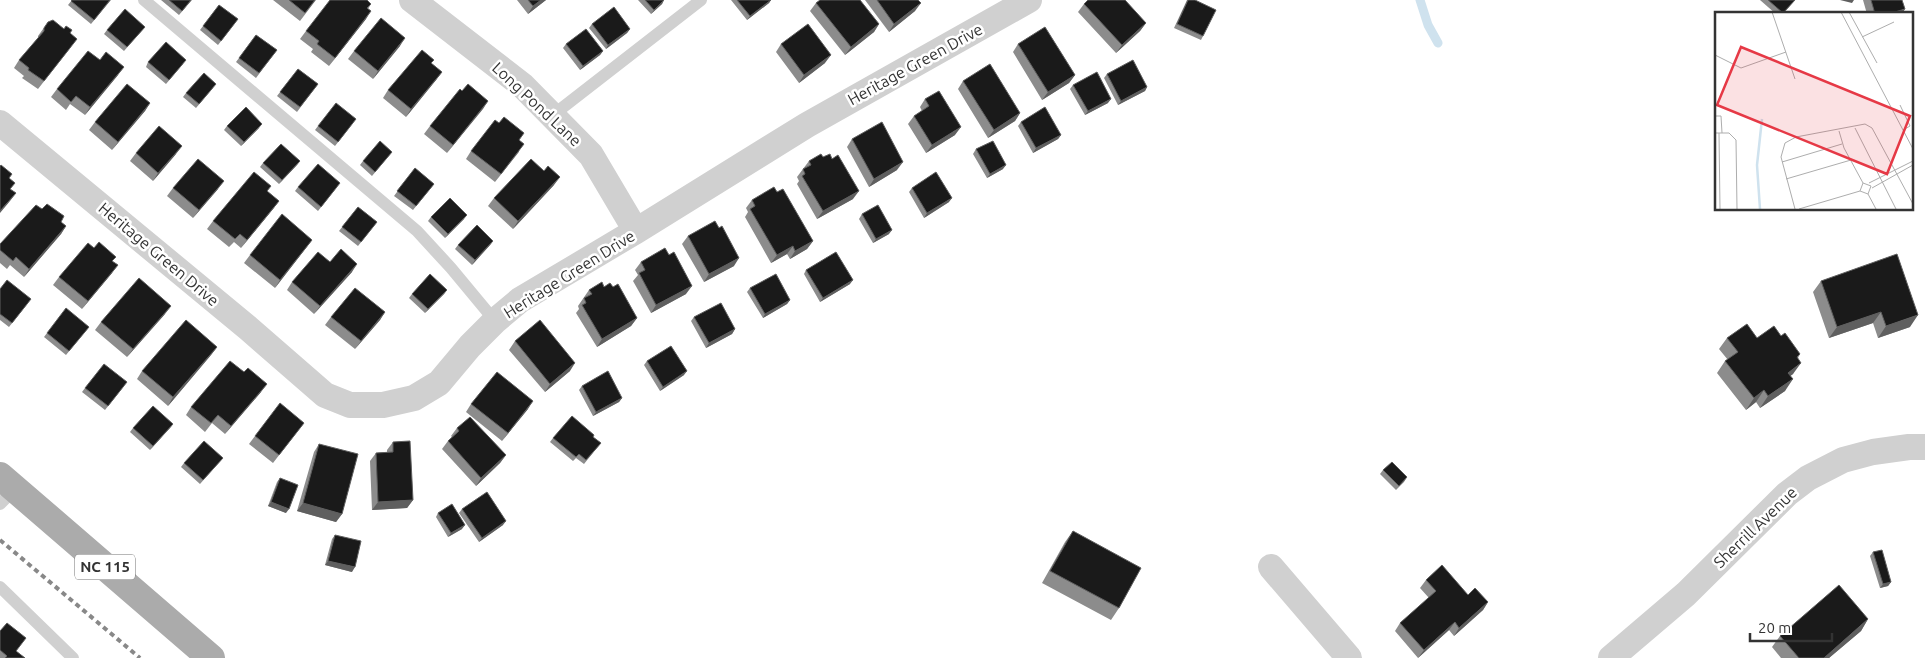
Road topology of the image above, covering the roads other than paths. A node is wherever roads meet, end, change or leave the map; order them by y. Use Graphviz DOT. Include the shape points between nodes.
graph roads {
  1 [pos="144,0"];
  2 [pos="412,0"];
  3 [pos="700,0"];
  4 [pos="1029,0"];
  5 [pos="552,115"];
  6 [pos="0,122"];
  7 [pos="636,231"];
  8 [pos="495,321"];
  9 [pos="1925,447"];
  10 [pos="5,489"];
  11 [pos="1271,567"];
  12 [pos="0,587"];
  13 [pos="73,658"];
  14 [pos="211,658"];
  15 [pos="1349,658"];
  16 [pos="1612,658"];
  1 -- 8 [label="lane" via="417,231"];
  2 -- 5 [label="street, Long Pond Lane" via="522,86"];
  3 -- 5 [label="lane"];
  4 -- 7 [label="street, Heritage Green Drive" via="808,125"];
  5 -- 7 [label="street, Long Pond Lane" via="591,155"];
  6 -- 8 [label="street, Heritage Green Drive" via="325,395 350,405 383,406 414,398 440,383"];
  7 -- 8 [label="street, Heritage Green Drive" via="520,300"];
  9 -- 16 [label="street, Sherrill Avenue" via="1873,452 1843,460 1808,478 1787,494 1686,594"];
  10 -- 14 [label="main road, NC 115"];
  11 -- 15 [label="street"];
  12 -- 13 [label="lane"];
}
